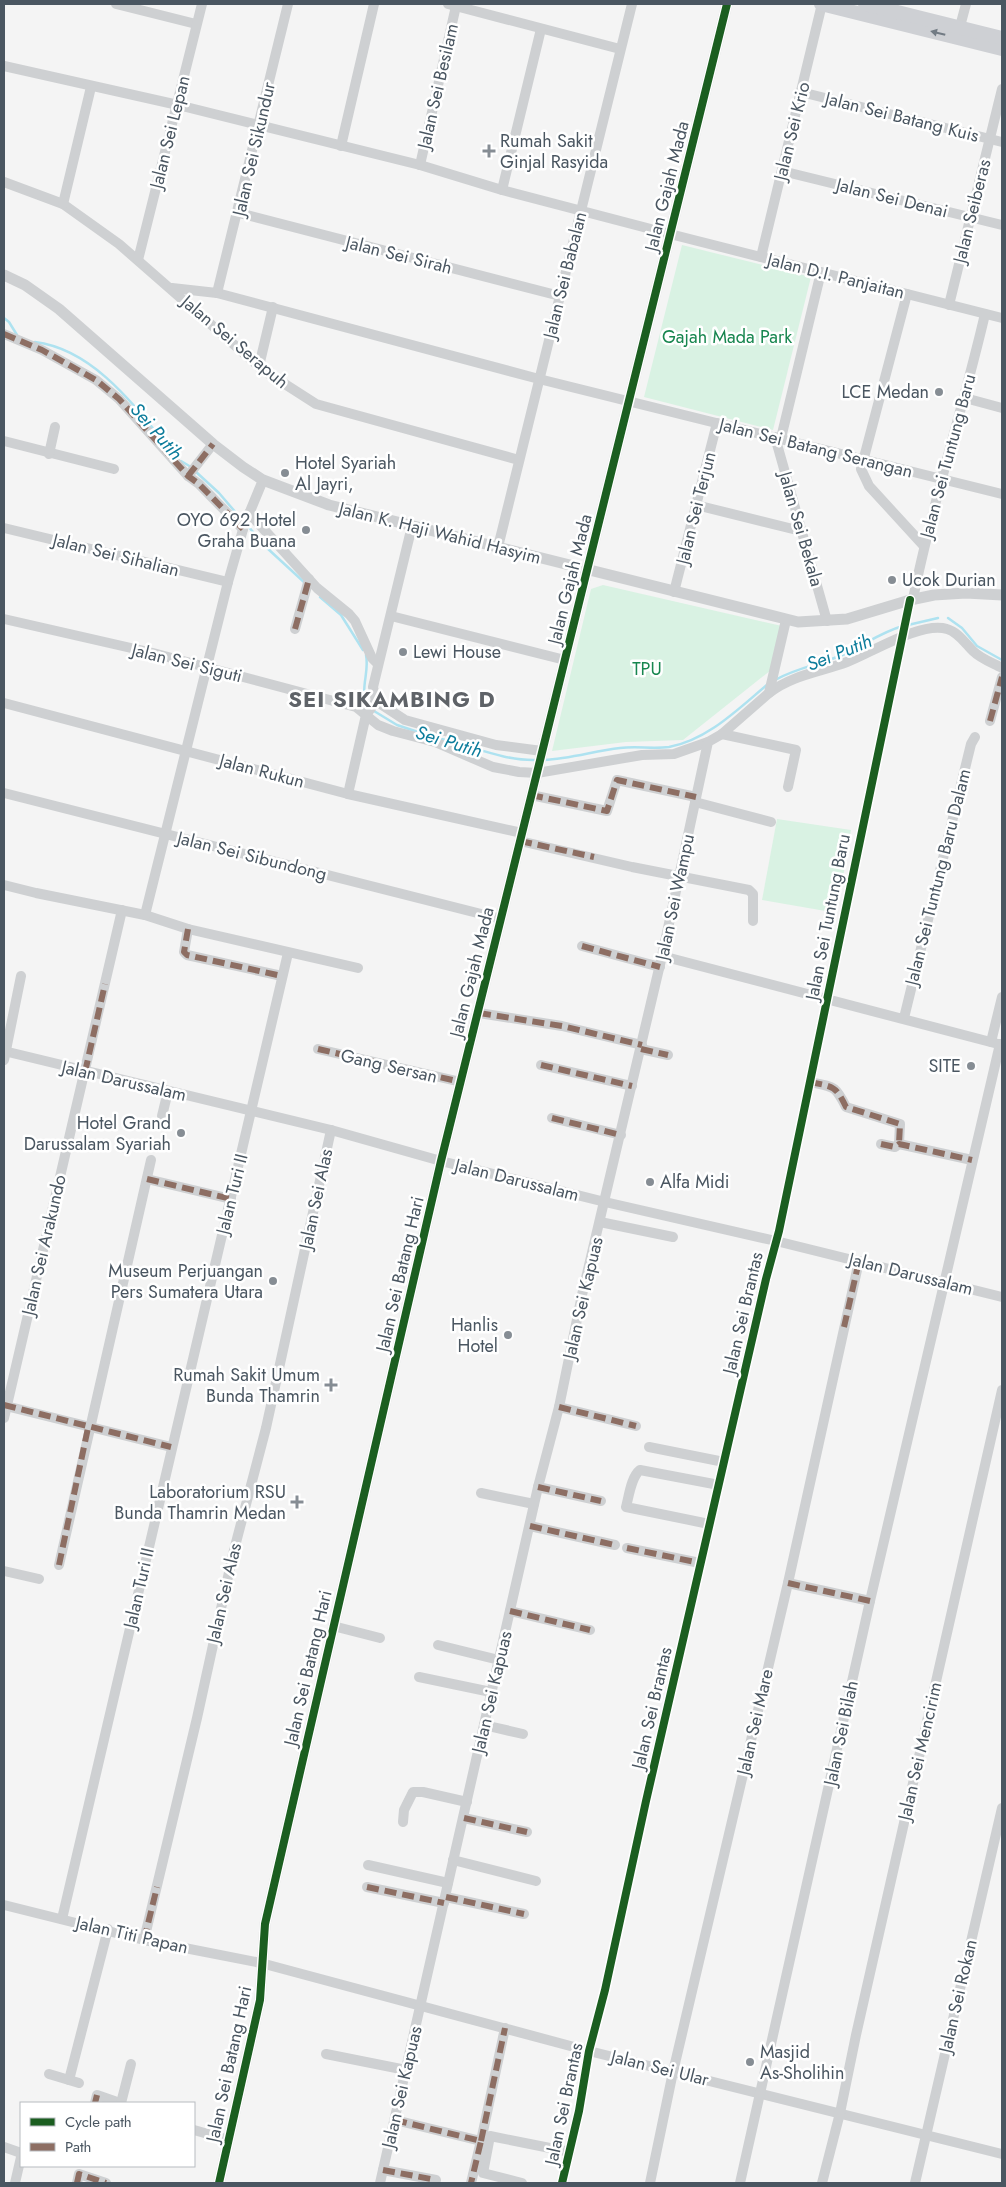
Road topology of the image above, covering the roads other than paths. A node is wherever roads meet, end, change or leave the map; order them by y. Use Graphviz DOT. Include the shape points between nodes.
graph roads {
  1 [pos="116,4"];
  2 [pos="202,4"];
  3 [pos="288,4"];
  4 [pos="374,4"];
  5 [pos="632,4"];
  6 [pos="727,4"];
  7 [pos="822,4"];
  8 [pos="865,4"];
  9 [pos="966,4"];
  10 [pos="452,5"];
  11 [pos="196,24"];
  12 [pos="541,29"];
  13 [pos="958,33"];
  14 [pos="1002,38"];
  15 [pos="620,49"];
  16 [pos="1002,49"];
  17 [pos="4,66"];
  18 [pos="92,87"];
  19 [pos="1002,89"];
  20 [pos="801,92"];
  21 [pos="178,105"];
  22 [pos="259,125"];
  23 [pos="990,139"];
  24 [pos="1002,142"];
  25 [pos="341,146"];
  26 [pos="420,166"];
  27 [pos="782,171"];
  28 [pos="4,182"];
  29 [pos="502,190"];
  30 [pos="63,204"];
  31 [pos="581,211"];
  32 [pos="239,213"];
  33 [pos="970,217"];
  34 [pos="1002,225"];
  35 [pos="670,234"];
  36 [pos="761,257"];
  37 [pos="138,260"];
  38 [pos="821,272"];
  39 [pos="4,275"];
  40 [pos="172,288"];
  41 [pos="218,293"];
  42 [pos="907,294"];
  43 [pos="560,296"];
  44 [pos="949,304"];
  45 [pos="273,307"];
  46 [pos="985,314"];
  47 [pos="1002,318"];
  48 [pos="4,334"];
  49 [pos="259,366"];
  50 [pos="539,379"];
  51 [pos="965,398"];
  52 [pos="629,401"];
  53 [pos="1002,408"];
  54 [pos="717,424"];
  55 [pos="55,427"];
  56 [pos="778,438"];
  57 [pos="4,441"];
  58 [pos="213,444"];
  59 [pos="49,454"];
  60 [pos="862,459"];
  61 [pos="519,460"];
  62 [pos="114,469"];
  63 [pos="192,471"];
  64 [pos="942,479"];
  65 [pos="263,480"];
  66 [pos="1002,494"];
  67 [pos="696,505"];
  68 [pos="246,521"];
  69 [pos="412,526"];
  70 [pos="4,528"];
  71 [pos="802,532"];
  72 [pos="924,546"];
  73 [pos="498,547"];
  74 [pos="588,569"];
  75 [pos="228,582"];
  76 [pos="308,583"];
  77 [pos="674,592"];
  78 [pos="1002,595"];
  79 [pos="911,599"];
  80 [pos="391,616"];
  81 [pos="4,619"];
  82 [pos="786,620"];
  83 [pos="827,621"];
  84 [pos="295,629"];
  85 [pos="905,629"];
  86 [pos="565,660"];
  87 [pos="378,664"];
  88 [pos="208,668"];
  89 [pos="1002,668"];
  90 [pos="1002,677"];
  91 [pos="770,690"];
  92 [pos="4,703"];
  93 [pos="371,708"];
  94 [pos="990,721"];
  95 [pos="722,734"];
  96 [pos="976,737"];
  97 [pos="708,742"];
  98 [pos="186,751"];
  99 [pos="542,753"];
  100 [pos="537,772"];
  101 [pos="788,787"];
  102 [pos="4,793"];
  103 [pos="348,794"];
  104 [pos="532,795"];
  105 [pos="696,799"];
  106 [pos="771,822"];
  107 [pos="165,834"];
  108 [pos="521,837"];
  109 [pos="678,876"];
  110 [pos="4,884"];
  111 [pos="122,910"];
  112 [pos="145,915"];
  113 [pos="501,919"];
  114 [pos="753,921"];
  115 [pos="188,929"];
  116 [pos="582,946"];
  117 [pos="288,954"];
  118 [pos="661,961"];
  119 [pos="358,968"];
  120 [pos="20,976"];
  121 [pos="282,976"];
  122 [pos="1002,997"];
  123 [pos="827,998"];
  124 [pos="478,1013"];
  125 [pos="904,1018"];
  126 [pos="998,1043"];
  127 [pos="641,1047"];
  128 [pos="318,1049"];
  129 [pos="4,1054"];
  130 [pos="668,1055"];
  131 [pos="541,1065"];
  132 [pos="85,1072"];
  133 [pos="460,1082"];
  134 [pos="810,1082"];
  135 [pos="632,1086"];
  136 [pos="168,1091"];
  137 [pos="252,1111"];
  138 [pos="162,1116"];
  139 [pos="552,1118"];
  140 [pos="331,1130"];
  141 [pos="621,1135"];
  142 [pos="881,1144"];
  143 [pos="899,1144"];
  144 [pos="151,1160"];
  145 [pos="972,1160"];
  146 [pos="441,1161"];
  147 [pos="147,1179"];
  148 [pos="231,1199"];
  149 [pos="605,1202"];
  150 [pos="600,1222"];
  151 [pos="673,1236"];
  152 [pos="776,1241"];
  153 [pos="859,1261"];
  154 [pos="943,1283"];
  155 [pos="1002,1297"];
  156 [pos="1002,1390"];
  157 [pos="6,1406"];
  158 [pos="560,1406"];
  159 [pos="4,1418"];
  160 [pos="636,1426"];
  161 [pos="88,1428"];
  162 [pos="172,1447"];
  163 [pos="649,1447"];
  164 [pos="724,1462"];
  165 [pos="719,1485"];
  166 [pos="538,1487"];
  167 [pos="481,1493"];
  168 [pos="601,1501"];
  169 [pos="534,1504"];
  170 [pos="709,1524"];
  171 [pos="530,1526"];
  172 [pos="615,1545"];
  173 [pos="627,1548"];
  174 [pos="700,1563"];
  175 [pos="59,1565"];
  176 [pos="4,1571"];
  177 [pos="39,1579"];
  178 [pos="788,1583"];
  179 [pos="870,1601"];
  180 [pos="510,1611"];
  181 [pos="333,1626"];
  182 [pos="590,1630"];
  183 [pos="380,1638"];
  184 [pos="438,1645"];
  185 [pos="499,1660"];
  186 [pos="419,1677"];
  187 [pos="491,1692"];
  188 [pos="484,1726"];
  189 [pos="523,1734"];
  190 [pos="467,1802"];
  191 [pos="1002,1808"];
  192 [pos="464,1818"];
  193 [pos="403,1822"];
  194 [pos="527,1832"];
  195 [pos="453,1860"];
  196 [pos="368,1865"];
  197 [pos="536,1881"];
  198 [pos="448,1883"];
  199 [pos="367,1887"];
  200 [pos="445,1900"];
  201 [pos="4,1905"];
  202 [pos="524,1914"];
  203 [pos="62,1919"];
  204 [pos="108,1929"];
  205 [pos="144,1940"];
  206 [pos="261,1964"];
  207 [pos="421,2006"];
  208 [pos="505,2028"];
  209 [pos="589,2051"];
  210 [pos="326,2054"];
  211 [pos="131,2064"];
  212 [pos="406,2070"];
  213 [pos="673,2072"];
  214 [pos="49,2074"];
  215 [pos="760,2092"];
  216 [pos="95,2102"];
  217 [pos="117,2102"];
  218 [pos="120,2102"];
  219 [pos="840,2113"];
  220 [pos="396,2120"];
  221 [pos="195,2130"];
  222 [pos="926,2137"];
  223 [pos="229,2140"];
  224 [pos="481,2141"];
  225 [pos="4,2147"];
  226 [pos="570,2152"];
  227 [pos="20,2153"];
  228 [pos="1002,2154"];
  229 [pos="20,2161"];
  230 [pos="383,2170"];
  231 [pos="78,2178"];
  232 [pos="436,2180"];
  233 [pos="16,2183"];
  234 [pos="106,2183"];
  235 [pos="219,2183"];
  236 [pos="380,2183"];
  237 [pos="471,2183"];
  238 [pos="522,2183"];
  239 [pos="562,2183"];
  240 [pos="650,2183"];
  241 [pos="740,2183"];
  242 [pos="822,2183"];
  243 [pos="915,2183"];
  1 -- 11 [label="street"];
  2 -- 11 [label="street, Jalan Sei Lepan"];
  3 -- 22 [label="street, Jalan Sei Sikundur"];
  4 -- 25 [label="street"];
  5 -- 15 [label="street, Jalan Sei Babalan"];
  6 -- 35 [label="street, Jalan Gajah Mada"];
  13 -- 7 [label="main road, one-way"];
  7 -- 20 [label="street, Jalan Sei Krio"];
  8 -- 13 [label="main road"];
  9 -- 13 [label="street"];
  10 -- 12 [label="street"];
  10 -- 26 [label="street, Jalan Sei Besilam"];
  11 -- 21 [label="street, Jalan Sei Lepan"];
  12 -- 15 [label="street"];
  12 -- 29 [label="street"];
  13 -- 14 [label="main road"];
  13 -- 16 [label="main road"];
  15 -- 31 [label="street, Jalan Sei Babalan"];
  17 -- 18 [label="street, Jalan D.I. Panjaitan"];
  18 -- 21 [label="street, Jalan D.I. Panjaitan"];
  18 -- 30 [label="street"];
  19 -- 23 [label="street, Jalan Seiberas"];
  20 -- 23 [label="street, Jalan Sei Batang Kuis"];
  20 -- 27 [label="street, Jalan Sei Krio"];
  21 -- 22 [label="street, Jalan D.I. Panjaitan"];
  21 -- 37 [label="street, Jalan Sei Lepan"];
  22 -- 25 [label="street, Jalan D.I. Panjaitan"];
  22 -- 32 [label="street, Jalan Sei Sikundur"];
  23 -- 24 [label="street, Jalan Sei Batang Kuis"];
  23 -- 33 [label="street, Jalan Seiberas"];
  25 -- 26 [label="street, Jalan D.I. Panjaitan"];
  26 -- 29 [label="street, Jalan D.I. Panjaitan"];
  27 -- 33 [label="street, Jalan Sei Denai"];
  27 -- 36 [label="street, Jalan Sei Krio"];
  28 -- 30 [label="street, Jalan Sei Serapuh"];
  29 -- 31 [label="street, Jalan D.I. Panjaitan"];
  30 -- 37 [label="street, Jalan Sei Serapuh"];
  31 -- 35 [label="street, Jalan D.I. Panjaitan"];
  31 -- 43 [label="street, Jalan Sei Babalan"];
  32 -- 41 [label="street, Jalan Sei Sikundur"];
  32 -- 43 [label="street, Jalan Sei Sirah"];
  33 -- 34 [label="street, Jalan Sei Denai"];
  33 -- 44 [label="street, Jalan Seiberas"];
  35 -- 36 [label="street, Jalan D.I. Panjaitan"];
  35 -- 52 [label="street, Jalan Gajah Mada"];
  36 -- 38 [label="street, Jalan D.I. Panjaitan"];
  37 -- 40 [label="street, Jalan Sei Serapuh"];
  38 -- 42 [label="street, Jalan D.I. Panjaitan"];
  38 -- 56 [label="street, Jalan Sei Bekala"];
  39 -- 58 [label="street, Jalan K. Haji Wahid Hasyim" via="25,285 59,309"];
  40 -- 41 [label="street, Jalan Sei Batang Serangan"];
  40 -- 49 [label="street, Jalan Sei Serapuh"];
  41 -- 45 [label="street, Jalan Sei Batang Serangan"];
  42 -- 44 [label="street, Jalan D.I. Panjaitan"];
  42 -- 60 [label="street"];
  43 -- 50 [label="street, Jalan Sei Babalan"];
  44 -- 46 [label="street, Jalan D.I. Panjaitan"];
  45 -- 49 [label="street"];
  45 -- 50 [label="street, Jalan Sei Batang Serangan"];
  46 -- 47 [label="street, Jalan D.I. Panjaitan"];
  46 -- 51 [label="street, Jalan Sei Tuntung Baru"];
  48 -- 63 [label="street" via="42,350 96,380 119,398"];
  49 -- 61 [label="street, Jalan Sei Serapuh" via="316,404"];
  50 -- 52 [label="street, Jalan Sei Batang Serangan"];
  50 -- 61 [label="street, Jalan Sei Babalan"];
  51 -- 53 [label="street"];
  51 -- 64 [label="street, Jalan Sei Tuntung Baru"];
  52 -- 54 [label="street, Jalan Sei Batang Serangan"];
  52 -- 74 [label="street, Jalan Gajah Mada"];
  54 -- 56 [label="street, Jalan Sei Batang Serangan"];
  54 -- 67 [label="street, Jalan Sei Terjun"];
  55 -- 59 [label="street"];
  56 -- 60 [label="street, Jalan Sei Batang Serangan"];
  56 -- 71 [label="street, Jalan Sei Bekala"];
  57 -- 59 [label="street"];
  58 -- 63 [label="street"];
  58 -- 65 [label="street, Jalan K. Haji Wahid Hasyim"];
  59 -- 62 [label="street"];
  60 -- 64 [label="street, Jalan Sei Batang Serangan"];
  60 -- 72 [label="street" via="861,469 869,486"];
  61 -- 73 [label="street, Jalan Sei Babalan"];
  63 -- 68 [label="street" via="199,484"];
  64 -- 66 [label="street, Jalan Sei Batang Serangan"];
  64 -- 72 [label="street, Jalan Sei Tuntung Baru"];
  65 -- 68 [label="street"];
  65 -- 69 [label="street, Jalan K. Haji Wahid Hasyim" via="329,505"];
  67 -- 71 [label="street"];
  67 -- 77 [label="street, Jalan Sei Terjun"];
  68 -- 75 [label="street"];
  68 -- 76 [label="street"];
  69 -- 73 [label="street, Jalan K. Haji Wahid Hasyim"];
  69 -- 80 [label="street"];
  70 -- 75 [label="street, Jalan Sei Sihalian"];
  71 -- 83 [label="street, Jalan Sei Bekala"];
  72 -- 79 [label="street, Jalan Sei Tuntung Baru"];
  73 -- 74 [label="street, Jalan K. Haji Wahid Hasyim"];
  74 -- 77 [label="street, Jalan K. Haji Wahid Hasyim"];
  74 -- 86 [label="street, Jalan Gajah Mada"];
  75 -- 88 [label="street"];
  76 -- 84 [label="street"];
  76 -- 87 [label="street" via="355,621"];
  77 -- 82 [label="street, Jalan K. Haji Wahid Hasyim"];
  78 -- 79 [label="street, Jalan K. Haji Wahid Hasyim" via="966,593"];
  79 -- 83 [label="street, Jalan K. Haji Wahid Hasyim" via="847,619"];
  79 -- 85 [label="street, Jalan Sei Tuntung Baru"];
  80 -- 86 [label="street"];
  80 -- 87 [label="street"];
  81 -- 88 [label="street, Jalan Sei Siguti"];
  82 -- 83 [label="street, Jalan K. Haji Wahid Hasyim"];
  82 -- 91 [label="street"];
  85 -- 89 [label="street" via="949,629 980,656"];
  85 -- 91 [label="street" via="831,668 795,678"];
  85 -- 123 [label="street, Jalan Sei Tuntung Baru"];
  86 -- 99 [label="street, Jalan Gajah Mada"];
  87 -- 93 [label="street"];
  88 -- 93 [label="street, Jalan Sei Siguti" via="356,707"];
  88 -- 98 [label="street"];
  90 -- 94 [label="street"];
  91 -- 95 [label="street"];
  92 -- 98 [label="street, Jalan Rukun"];
  93 -- 99 [label="street" via="496,745"];
  93 -- 100 [label="street" via="378,725 434,742 493,767"];
  93 -- 103 [label="street"];
  95 -- 97 [label="street"];
  95 -- 101 [label="street" via="796,750"];
  96 -- 125 [label="street, Jalan Sei Tuntung Baru Dalam" via="971,744"];
  97 -- 100 [label="street" via="674,754 642,755"];
  97 -- 105 [label="street, Jalan Sei Wampu"];
  98 -- 103 [label="street, Jalan Rukun"];
  98 -- 107 [label="street"];
  99 -- 100 [label="street, Jalan Gajah Mada"];
  100 -- 104 [label="street, Jalan Gajah Mada"];
  102 -- 107 [label="street, Jalan Sei Sibundong"];
  103 -- 108 [label="street, Jalan Rukun"];
  104 -- 105 [label="street" via="607,811 616,780"];
  104 -- 108 [label="street, Jalan Gajah Mada"];
  105 -- 106 [label="street"];
  105 -- 109 [label="street, Jalan Sei Wampu"];
  107 -- 112 [label="street"];
  107 -- 113 [label="street, Jalan Sei Sibundong"];
  108 -- 109 [label="street, Jalan Rukun"];
  108 -- 113 [label="street, Jalan Gajah Mada"];
  109 -- 114 [label="street, Jalan Rukun" via="749,890 753,894"];
  109 -- 118 [label="street, Jalan Sei Wampu"];
  110 -- 111 [label="street"];
  111 -- 112 [label="street"];
  111 -- 132 [label="street, Jalan Sei Arakundo"];
  112 -- 115 [label="street"];
  113 -- 124 [label="street, Jalan Gajah Mada"];
  115 -- 117 [label="street"];
  115 -- 121 [label="street" via="184,952 187,955"];
  116 -- 118 [label="street"];
  117 -- 119 [label="street"];
  117 -- 121 [label="street, Jalan Turi II"];
  118 -- 123 [label="street"];
  118 -- 127 [label="street, Jalan Sei Wampu"];
  120 -- 129 [label="street"];
  121 -- 137 [label="street, Jalan Turi II"];
  122 -- 126 [label="street, Jalan Sei Bilah"];
  123 -- 125 [label="street"];
  123 -- 134 [label="street, Jalan Sei Tuntung Baru"];
  124 -- 127 [label="street" via="562,1026"];
  124 -- 133 [label="street, Jalan Gajah Mada"];
  125 -- 126 [label="street"];
  126 -- 145 [label="street, Jalan Sei Bilah"];
  127 -- 130 [label="street"];
  127 -- 135 [label="street, Jalan Sei Wampu"];
  128 -- 133 [label="street, Gang Sersan"];
  129 -- 132 [label="street, Jalan Darussalam"];
  131 -- 135 [label="street"];
  132 -- 136 [label="street, Jalan Darussalam"];
  132 -- 157 [label="street, Jalan Sei Arakundo"];
  133 -- 146 [label="street, Jalan Gajah Mada"];
  134 -- 143 [label="street" via="833,1086 846,1107 900,1124"];
  134 -- 152 [label="street, Jalan Sei Tuntung Baru"];
  135 -- 141 [label="street, Jalan Sei Wampu"];
  136 -- 137 [label="street, Jalan Darussalam"];
  136 -- 138 [label="street"];
  137 -- 140 [label="street, Jalan Darussalam"];
  137 -- 148 [label="street, Jalan Turi II"];
  139 -- 141 [label="street"];
  140 -- 146 [label="street, Jalan Darussalam"];
  140 -- 205 [label="street, Jalan Sei Alas" via="266,1428 231,1563"];
  141 -- 149 [label="street, Jalan Sei Wampu"];
  142 -- 143 [label="street" via="895,1147"];
  143 -- 145 [label="street"];
  144 -- 147 [label="street"];
  145 -- 154 [label="street, Jalan Sei Bilah"];
  146 -- 149 [label="street, Jalan Darussalam"];
  146 -- 181 [label="street, Jalan Sei Batang Hari"];
  147 -- 148 [label="street"];
  147 -- 161 [label="street"];
  148 -- 162 [label="street, Jalan Turi II"];
  149 -- 150 [label="street, Jalan Sei Kapuas"];
  149 -- 152 [label="street, Jalan Darussalam"];
  150 -- 151 [label="street"];
  150 -- 158 [label="street, Jalan Sei Kapuas"];
  152 -- 153 [label="street, Jalan Darussalam"];
  152 -- 164 [label="street, Jalan Sei Brantas"];
  153 -- 154 [label="street, Jalan Darussalam"];
  153 -- 178 [label="street, Jalan Sei Mare"];
  154 -- 155 [label="street, Jalan Darussalam"];
  154 -- 179 [label="street, Jalan Sei Bilah"];
  156 -- 219 [label="street, Jalan Sei Mencirim"];
  157 -- 159 [label="street, Jalan Sei Arakundo"];
  157 -- 161 [label="street"];
  158 -- 160 [label="street"];
  158 -- 166 [label="street, Jalan Sei Kapuas"];
  161 -- 162 [label="street"];
  161 -- 175 [label="street"];
  162 -- 203 [label="street, Jalan Turi II"];
  163 -- 164 [label="street"];
  164 -- 165 [label="street, Jalan Sei Brantas"];
  165 -- 170 [label="street, Jalan Sei Brantas"];
  165 -- 170 [label="street" via="640,1470 636,1473 626,1507"];
  166 -- 168 [label="street"];
  166 -- 169 [label="street, Jalan Sei Kapuas"];
  167 -- 169 [label="street"];
  169 -- 171 [label="street, Jalan Sei Kapuas"];
  170 -- 174 [label="street, Jalan Sei Brantas"];
  171 -- 172 [label="street"];
  171 -- 180 [label="street, Jalan Sei Kapuas"];
  173 -- 174 [label="street"];
  174 -- 209 [label="street, Jalan Sei Brantas"];
  176 -- 177 [label="street"];
  178 -- 179 [label="street"];
  178 -- 213 [label="street, Jalan Sei Mare"];
  179 -- 215 [label="street, Jalan Sei Bilah"];
  180 -- 182 [label="street"];
  180 -- 185 [label="street, Jalan Sei Kapuas"];
  181 -- 183 [label="street"];
  181 -- 206 [label="street, Jalan Sei Batang Hari" via="265,1924"];
  184 -- 185 [label="street"];
  185 -- 187 [label="street, Jalan Sei Kapuas"];
  186 -- 187 [label="street"];
  187 -- 188 [label="street, Jalan Sei Kapuas"];
  188 -- 189 [label="street"];
  188 -- 190 [label="street, Jalan Sei Kapuas"];
  190 -- 192 [label="street, Jalan Sei Kapuas"];
  190 -- 193 [label="street" via="413,1792 404,1810"];
  191 -- 222 [label="street, Jalan Sei Rokan"];
  192 -- 194 [label="street"];
  192 -- 195 [label="street, Jalan Sei Kapuas"];
  195 -- 197 [label="street"];
  195 -- 198 [label="street, Jalan Sei Kapuas"];
  196 -- 198 [label="street"];
  198 -- 200 [label="street, Jalan Sei Kapuas"];
  199 -- 200 [label="street"];
  200 -- 202 [label="street"];
  200 -- 207 [label="street, Jalan Sei Kapuas"];
  201 -- 203 [label="street, Jalan Titi Papan"];
  203 -- 204 [label="street, Jalan Titi Papan"];
  204 -- 205 [label="street, Jalan Titi Papan"];
  204 -- 214 [label="street" via="74,2081"];
  205 -- 206 [label="street, Jalan Titi Papan"];
  206 -- 207 [label="street, Jalan Sei Ular"];
  206 -- 223 [label="street, Jalan Sei Batang Hari" via="260,2000"];
  207 -- 208 [label="street, Jalan Sei Ular"];
  207 -- 212 [label="street, Jalan Sei Kapuas"];
  208 -- 209 [label="street, Jalan Sei Ular"];
  208 -- 224 [label="street"];
  209 -- 213 [label="street, Jalan Sei Ular"];
  209 -- 226 [label="street, Jalan Sei Brantas"];
  210 -- 212 [label="street"];
  211 -- 218 [label="street"];
  212 -- 220 [label="street, Jalan Sei Kapuas"];
  213 -- 215 [label="street, Jalan Sei Ular"];
  213 -- 240 [label="street, Jalan Sei Mare"];
  215 -- 219 [label="street, Jalan Sei Ular"];
  215 -- 241 [label="street, Jalan Sei Bilah"];
  216 -- 217 [label="street" via="97,2095"];
  219 -- 222 [label="street, Jalan Sei Ular"];
  219 -- 242 [label="street, Jalan Sei Mencirim"];
  220 -- 224 [label="street"];
  220 -- 230 [label="street, Jalan Sei Kapuas"];
  221 -- 223 [label="street"];
  222 -- 228 [label="street, Jalan Sei Ular"];
  222 -- 243 [label="street, Jalan Sei Rokan"];
  223 -- 235 [label="street, Jalan Sei Batang Hari"];
  224 -- 237 [label="street"];
  225 -- 227 [label="street"];
  226 -- 238 [label="street" via="490,2136 482,2173"];
  226 -- 239 [label="street, Jalan Sei Brantas"];
  229 -- 233 [label="street"];
  230 -- 232 [label="street"];
  230 -- 236 [label="street, Jalan Sei Kapuas"];
  231 -- 234 [label="street"];
}
